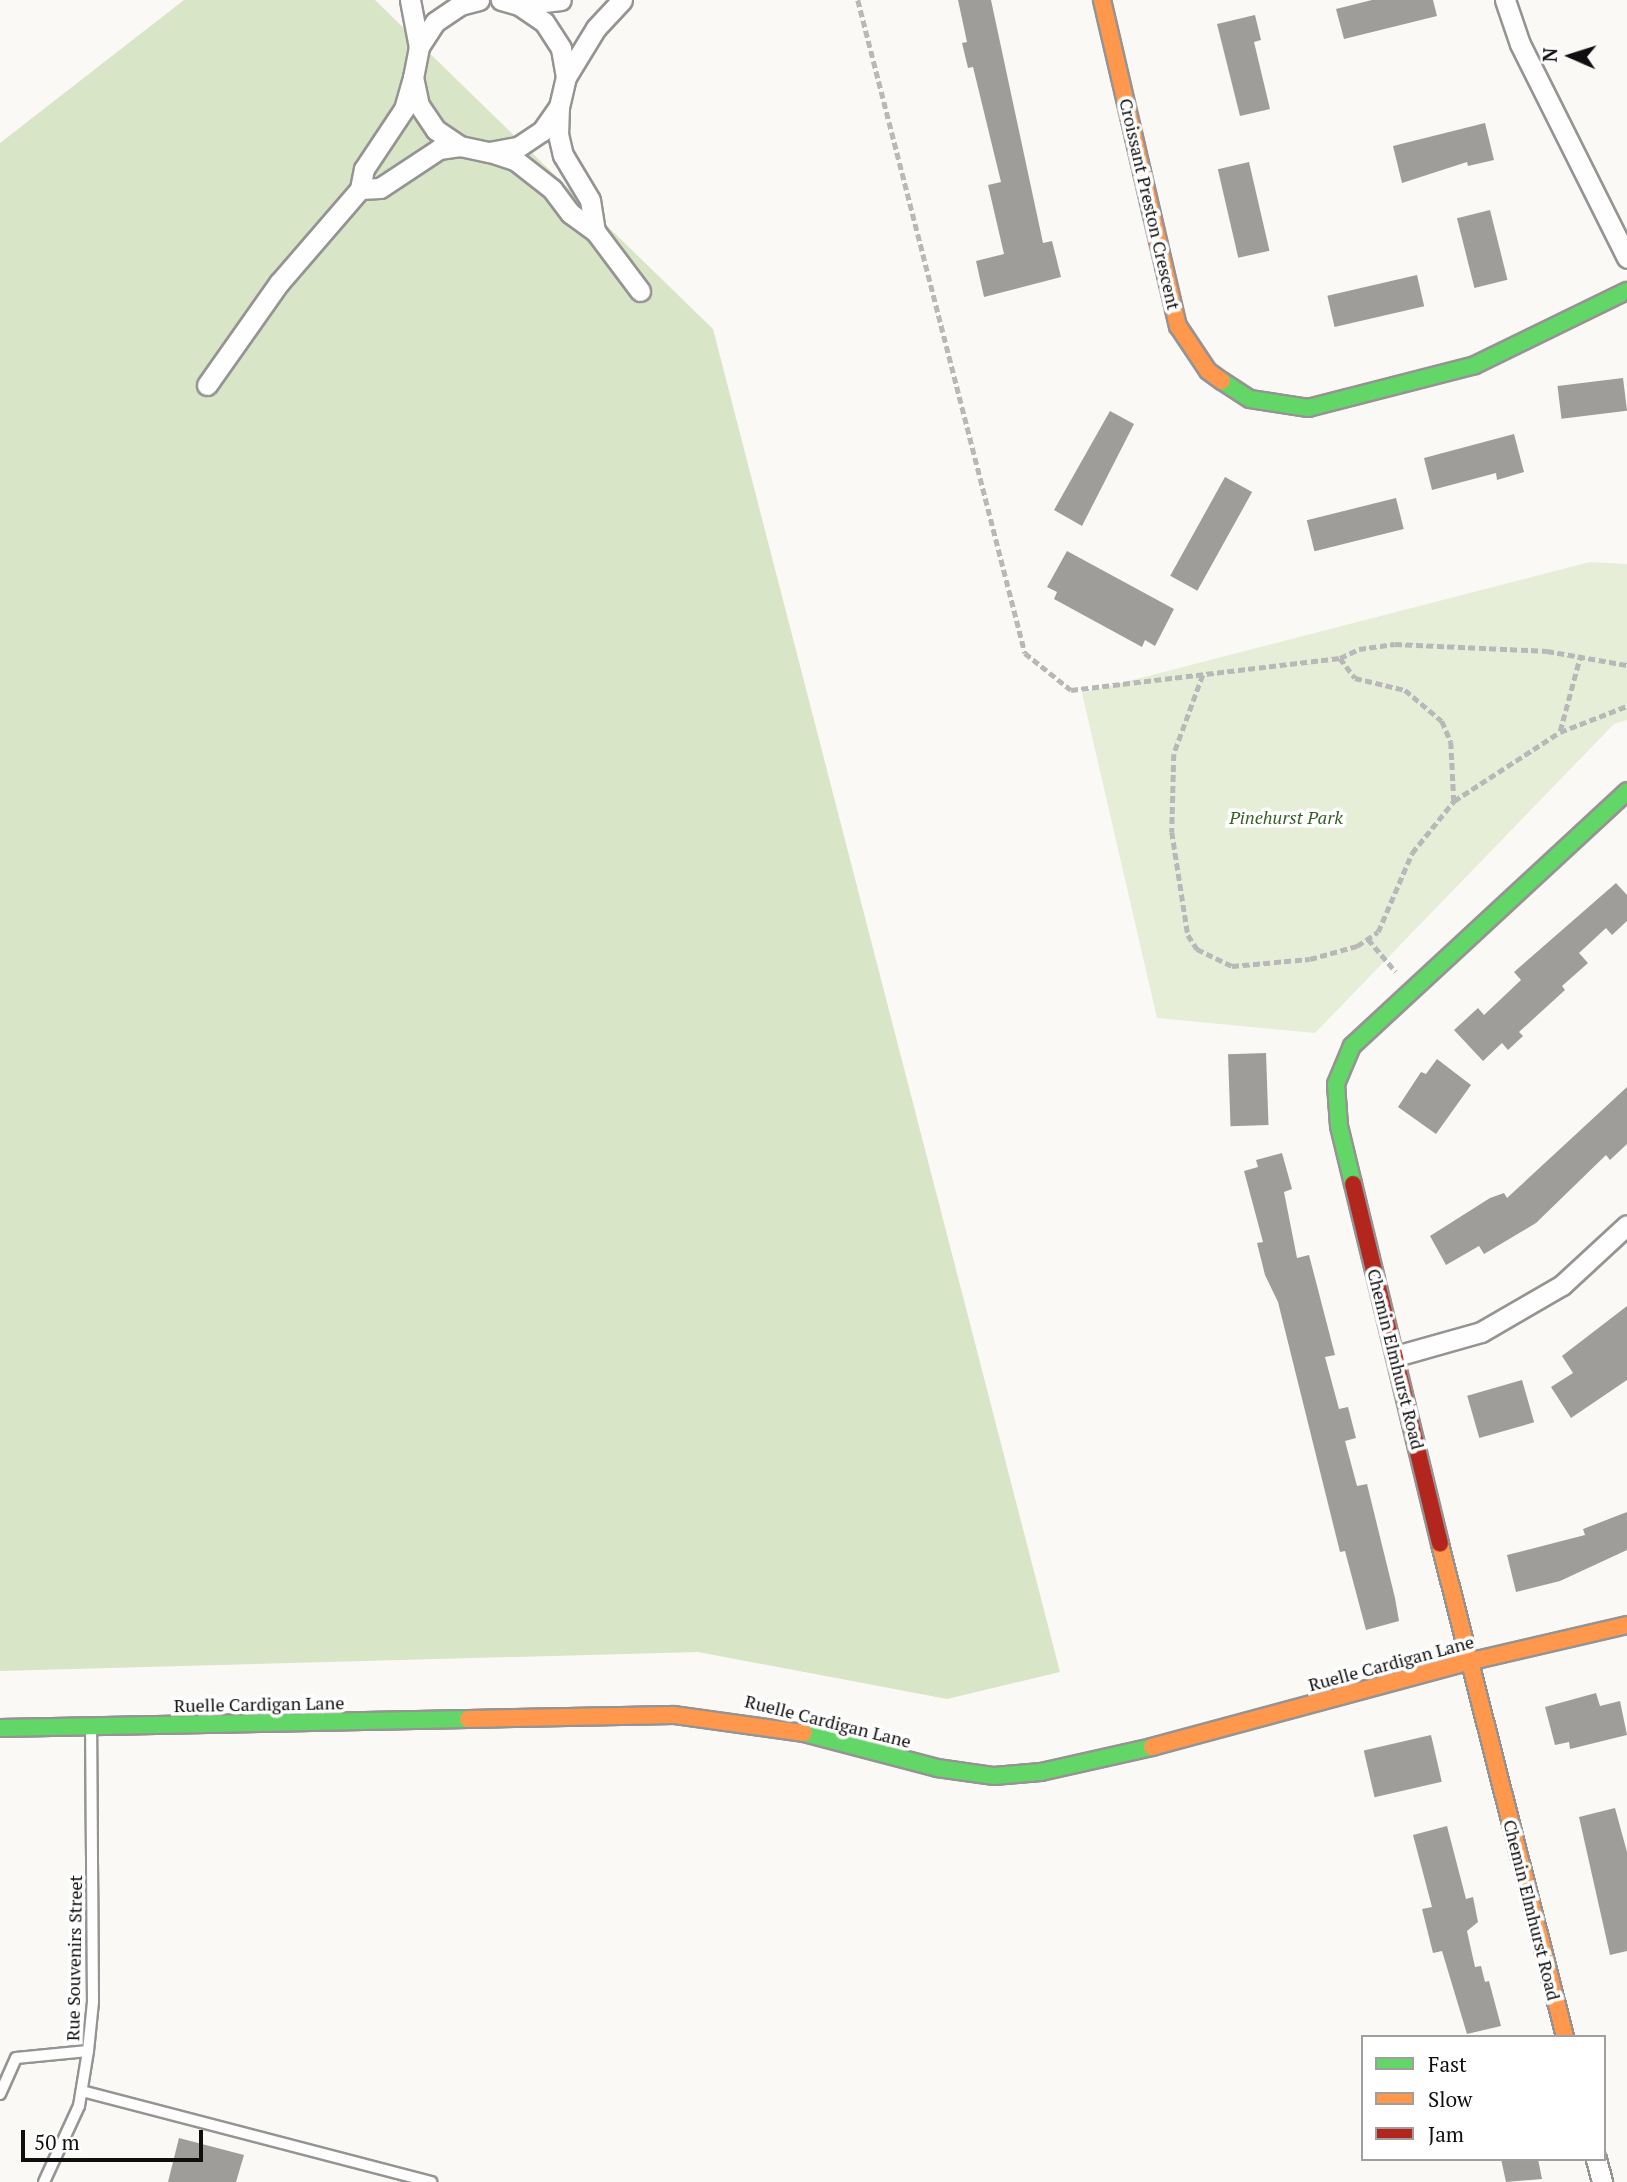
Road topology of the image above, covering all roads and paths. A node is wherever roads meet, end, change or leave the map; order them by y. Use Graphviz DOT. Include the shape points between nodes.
graph roads {
  1 [pos="410,0"];
  2 [pos="479,0"];
  3 [pos="561,0"];
  4 [pos="622,0"];
  5 [pos="858,0"];
  6 [pos="1102,0"];
  7 [pos="1505,0"];
  8 [pos="510,2"];
  9 [pos="419,47"];
  10 [pos="414,77"];
  11 [pos="566,77"];
  12 [pos="559,107"];
  13 [pos="460,146"];
  14 [pos="489,152"];
  15 [pos="360,190"];
  16 [pos="595,231"];
  17 [pos="1627,258"];
  18 [pos="640,291"];
  19 [pos="1627,291"];
  20 [pos="207,385"];
  21 [pos="1580,657"];
  22 [pos="1340,658"];
  23 [pos="1627,665"];
  24 [pos="1203,674"];
  25 [pos="1627,706"];
  26 [pos="1560,732"];
  27 [pos="1627,791"];
  28 [pos="1454,801"];
  29 [pos="1368,939"];
  30 [pos="1410,988"];
  31 [pos="1627,1225"];
  32 [pos="1396,1356"];
  33 [pos="1627,1625"];
  34 [pos="1468,1662"];
  35 [pos="91,1726"];
  36 [pos="0,1728"];
  37 [pos="1564,2035"];
  38 [pos="88,2051"];
  39 [pos="82,2091"];
  40 [pos="0,2094"];
  41 [pos="1597,2161"];
  42 [pos="44,2182"];
  43 [pos="431,2182"];
  44 [pos="1602,2182"];
  1 -- 9 [label="street"];
  2 -- 9 [label="street" via="447,12"];
  3 -- 8 [label="street"];
  4 -- 11 [label="street" via="596,28"];
  5 -- 24 [label="path" via="1025,653 1071,690"];
  6 -- 19 [label="street, Croissant Preston Crescent" via="1178,326 1208,371 1250,400 1308,408 1475,365"];
  7 -- 17 [label="street" via="1520,44"];
  8 -- 11 [label="street" via="554,34"];
  9 -- 10 [label="street"];
  10 -- 13 [label="street" via="426,118"];
  10 -- 15 [label="street" via="404,109 364,169"];
  11 -- 12 [label="street"];
  12 -- 14 [label="street" via="531,140"];
  12 -- 16 [label="street" via="563,155 590,200"];
  13 -- 14 [label="street"];
  13 -- 15 [label="street" via="439,149 380,188"];
  14 -- 16 [label="street" via="531,170 570,214"];
  15 -- 20 [label="street" via="279,283"];
  16 -- 18 [label="street"];
  21 -- 22 [label="path" via="1395,644 1359,649"];
  21 -- 23 [label="path"];
  21 -- 26 [label="path"];
  22 -- 24 [label="path"];
  22 -- 28 [label="path" via="1355,678 1405,690 1442,721 1451,742"];
  24 -- 29 [label="path" via="1179,733 1171,787 1181,911 1197,949 1233,966 1277,965"];
  25 -- 26 [label="path"];
  26 -- 28 [label="path"];
  27 -- 30 [label="street, Chemin Elmhurst Road"];
  28 -- 29 [label="path" via="1412,853 1387,918"];
  29 -- 30 [label="path"];
  30 -- 32 [label="street, Chemin Elmhurst Road" via="1352,1046 1336,1084 1339,1126"];
  31 -- 32 [label="street" via="1562,1285 1480,1332"];
  32 -- 34 [label="street, Chemin Elmhurst Road"];
  33 -- 34 [label="street, Ruelle Cardigan Lane"];
  34 -- 35 [label="street, Ruelle Cardigan Lane" via="1159,1745 1041,1772 994,1776 937,1768 732,1718 674,1715"];
  34 -- 37 [label="street, Chemin Elmhurst Road"];
  35 -- 36 [label="street, Ruelle Cardigan Lane"];
  35 -- 38 [label="lane, Rue Souvenirs Street" via="93,2001"];
  38 -- 39 [label="lane, Rue Souvenirs Street"];
  38 -- 40 [label="lane" via="16,2058"];
  39 -- 42 [label="lane, Rue Souvenirs Street"];
  39 -- 43 [label="lane"];
  41 -- 44 [label="street"];
}
